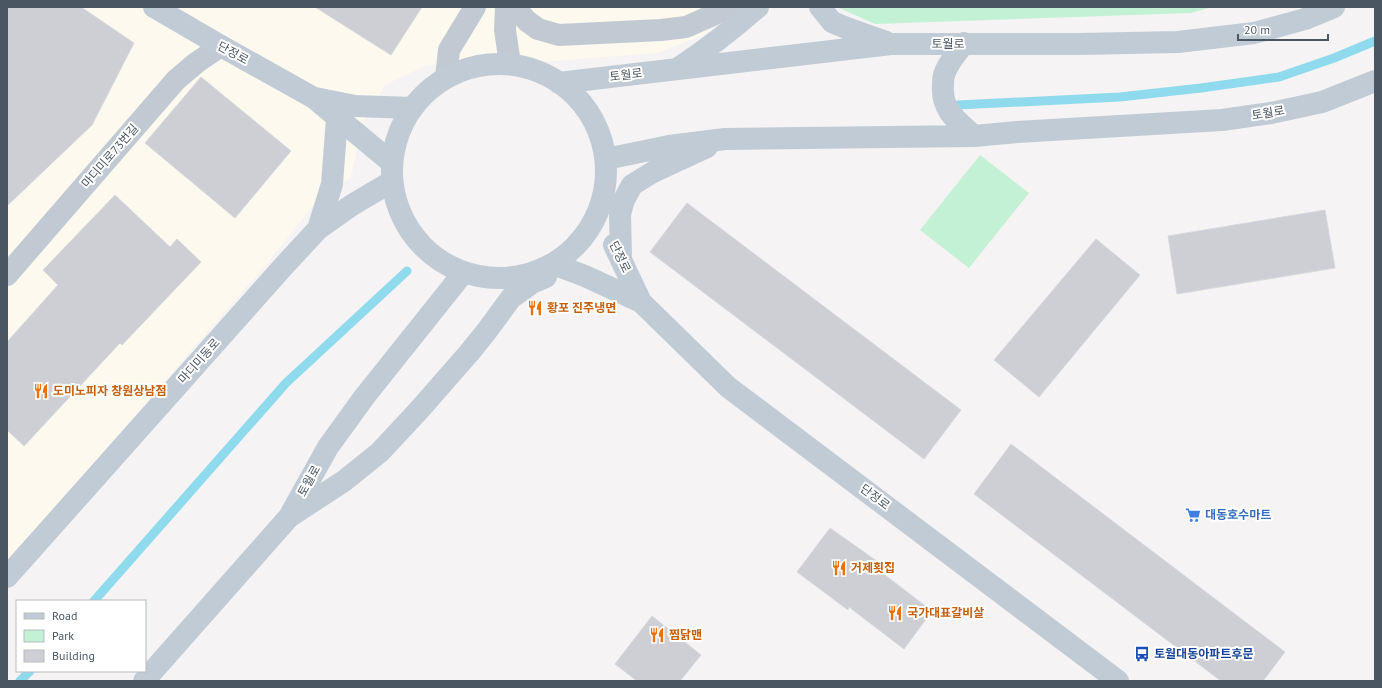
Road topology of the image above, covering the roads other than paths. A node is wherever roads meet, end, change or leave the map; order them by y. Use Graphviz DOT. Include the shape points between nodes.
graph roads {
  1 [pos="154,7"];
  2 [pos="475,7"];
  3 [pos="506,7"];
  4 [pos="517,7"];
  5 [pos="731,7"];
  6 [pos="758,7"];
  7 [pos="820,7"];
  8 [pos="1334,7"];
  9 [pos="964,43"];
  10 [pos="891,44"];
  11 [pos="221,46"];
  12 [pos="510,64"];
  13 [pos="678,69"];
  14 [pos="446,78"];
  15 [pos="1375,81"];
  16 [pos="559,83"];
  17 [pos="314,98"];
  18 [pos="412,108"];
  19 [pos="337,118"];
  20 [pos="974,136"];
  21 [pos="725,139"];
  22 [pos="606,159"];
  23 [pos="391,172"];
  24 [pos="598,213"];
  25 [pos="318,229"];
  26 [pos="621,258"];
  27 [pos="559,266"];
  28 [pos="464,272"];
  29 [pos="7,275"];
  30 [pos="641,302"];
  31 [pos="289,517"];
  32 [pos="7,577"];
  33 [pos="144,681"];
  34 [pos="1118,681"];
  1 -- 11 [label="street, 단정로"];
  2 -- 14 [label="street" via="449,50"];
  3 -- 12 [label="street" via="505,30"];
  4 -- 5 [label="street" via="527,21 538,29 559,35 686,27"];
  6 -- 13 [label="street" via="710,47"];
  7 -- 10 [label="street" via="832,22"];
  8 -- 9 [label="street, 토월로" via="1305,19 1254,33 1178,42"];
  9 -- 10 [label="street, 토월로"];
  9 -- 20 [label="street" via="944,75 942,91 947,110"];
  10 -- 13 [label="street, 토월로"];
  11 -- 17 [label="street, 단정로"];
  11 -- 29 [label="street, 마디미로73번길" via="176,80"];
  12 -- 14 [label="street" via="488,64 466,69"];
  12 -- 16 [label="street" via="536,70"];
  13 -- 16 [label="street, 토월로"];
  14 -- 18 [label="street" via="427,91"];
  15 -- 20 [label="street, 토월로" via="1322,102 1222,120"];
  16 -- 22 [label="street" via="577,98 591,116 601,136"];
  17 -- 18 [label="street, 단정로" via="356,106"];
  17 -- 19 [label="street, 단정로"];
  18 -- 23 [label="street" via="395,142"];
  19 -- 23 [label="street, 단정로"];
  19 -- 25 [label="street" via="332,184"];
  20 -- 21 [label="street, 토월로"];
  21 -- 22 [label="street, 토월로" via="669,146"];
  21 -- 26 [label="street" via="653,172 632,185 620,214"];
  22 -- 24 [label="street" via="606,187"];
  23 -- 25 [label="street, 마디미동로" via="352,205"];
  23 -- 28 [label="street" via="399,211 414,238 437,259"];
  24 -- 26 [label="street, 단정로"];
  24 -- 27 [label="street" via="580,243"];
  25 -- 32 [label="street, 마디미동로"];
  26 -- 30 [label="street, 단정로"];
  27 -- 28 [label="street" via="510,278 486,278"];
  27 -- 30 [label="street, 단정로"];
  27 -- 31 [label="street" via="511,298 469,353 380,452 344,481"];
  28 -- 31 [label="street, 토월로" via="365,396 328,447"];
  30 -- 34 [label="street, 단정로" via="728,387"];
  31 -- 33 [label="street, 토월로"];
}
